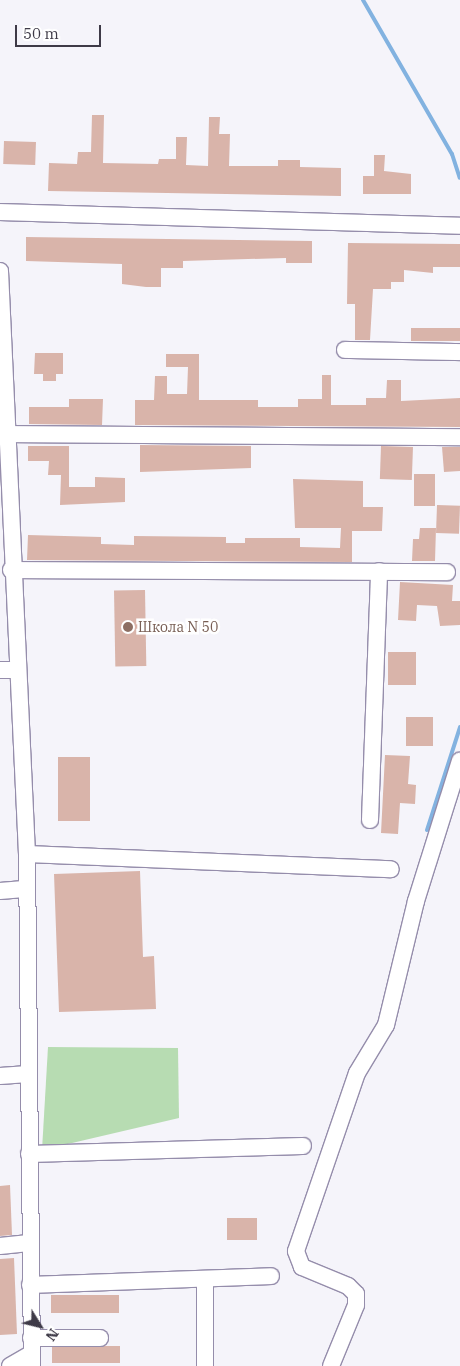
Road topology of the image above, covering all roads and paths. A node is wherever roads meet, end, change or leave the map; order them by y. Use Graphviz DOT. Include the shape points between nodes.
graph roads {
  1 [pos="0,212"];
  2 [pos="460,226"];
  3 [pos="0,271"];
  4 [pos="345,350"];
  5 [pos="460,352"];
  6 [pos="6,434"];
  7 [pos="460,437"];
  8 [pos="11,570"];
  9 [pos="378,572"];
  10 [pos="447,572"];
  11 [pos="7,628"];
  12 [pos="0,670"];
  13 [pos="16,670"];
  14 [pos="460,760"];
  15 [pos="370,820"];
  16 [pos="27,854"];
  17 [pos="392,869"];
  18 [pos="24,889"];
  19 [pos="0,891"];
  20 [pos="28,1074"];
  21 [pos="0,1076"];
  22 [pos="303,1146"];
  23 [pos="29,1154"];
  24 [pos="29,1243"];
  25 [pos="0,1246"];
  26 [pos="271,1276"];
  27 [pos="205,1280"];
  28 [pos="30,1285"];
  29 [pos="100,1338"];
  30 [pos="31,1353"];
  31 [pos="10,1366"];
  32 [pos="205,1366"];
  33 [pos="331,1366"];
  1 -- 2 [label="street"];
  3 -- 6 [label="street"];
  4 -- 5 [label="street"];
  6 -- 7 [label="street"];
  6 -- 8 [label="street"];
  8 -- 9 [label="street"];
  8 -- 11 [label="street"];
  9 -- 10 [label="street"];
  9 -- 15 [label="street"];
  11 -- 13 [label="street"];
  12 -- 13 [label="street"];
  13 -- 16 [label="street"];
  14 -- 33 [label="street" via="416,901 386,1025 357,1073 296,1251 302,1267 348,1286 356,1294 356,1305"];
  16 -- 17 [label="street"];
  16 -- 18 [label="street"];
  18 -- 19 [label="street"];
  18 -- 20 [label="street"];
  20 -- 21 [label="street"];
  20 -- 23 [label="street"];
  22 -- 23 [label="street"];
  23 -- 24 [label="street"];
  24 -- 25 [label="street"];
  24 -- 28 [label="street"];
  26 -- 27 [label="street"];
  27 -- 28 [label="street"];
  27 -- 32 [label="street"];
  28 -- 30 [label="street"];
  29 -- 30 [label="street"];
  30 -- 31 [label="street"];
}
